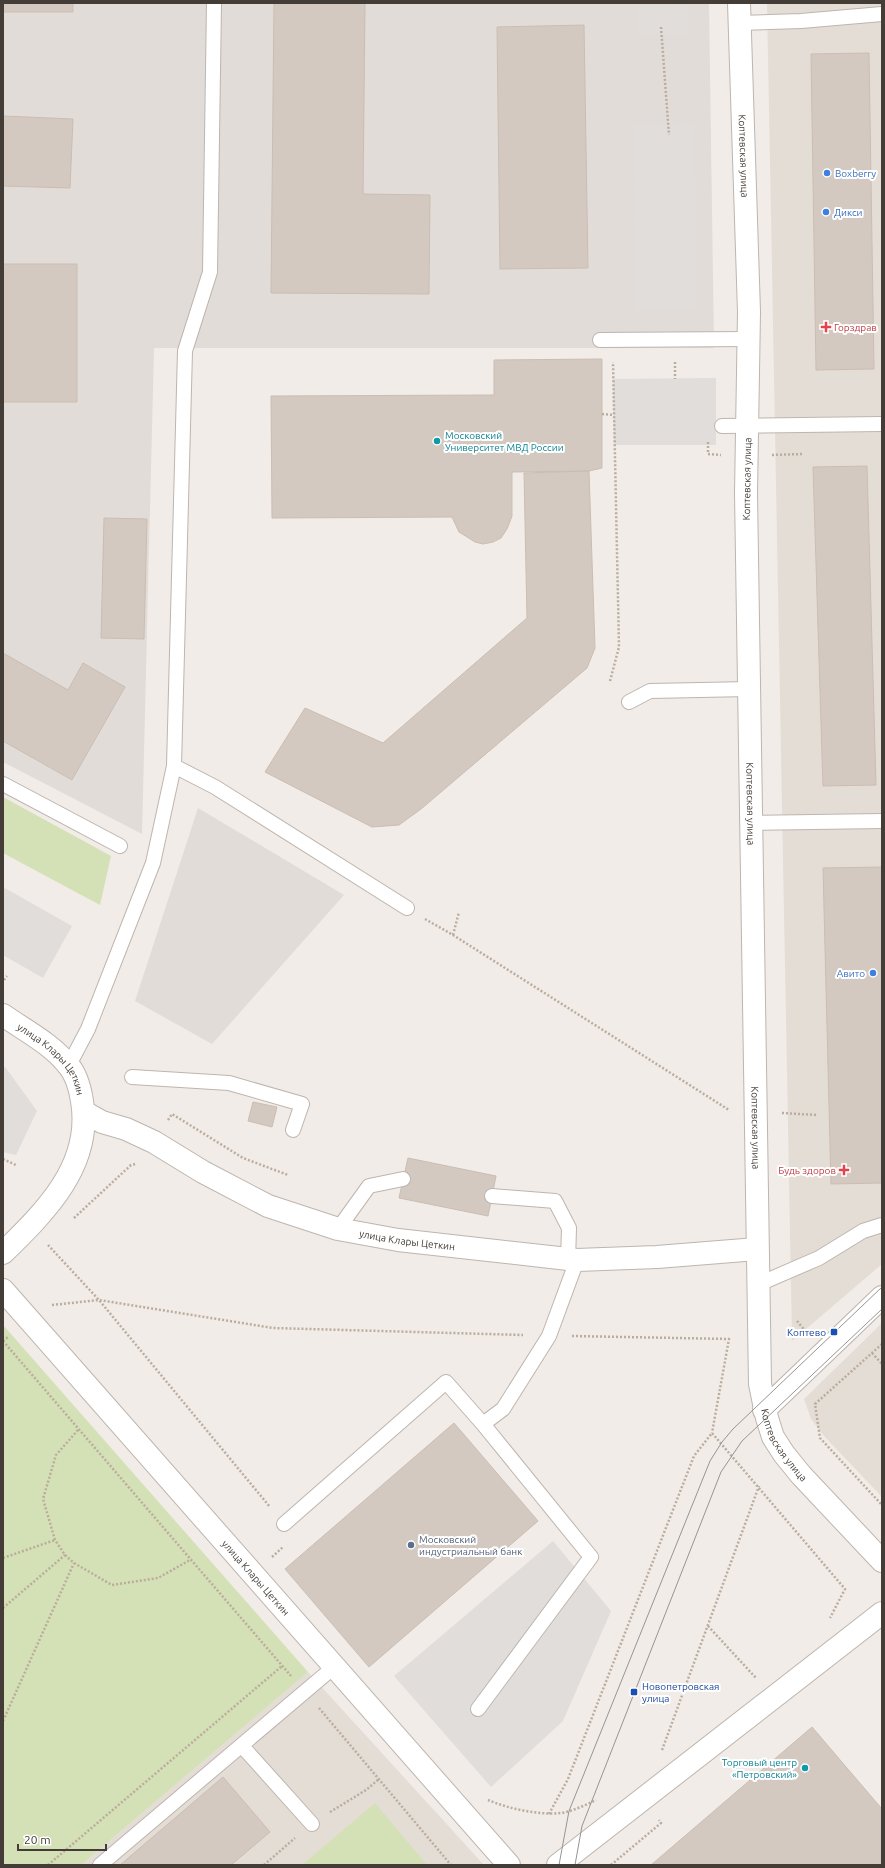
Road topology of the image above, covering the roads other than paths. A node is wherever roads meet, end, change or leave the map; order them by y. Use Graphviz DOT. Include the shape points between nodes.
graph roads {
  1 [pos="214,3"];
  2 [pos="739,13"];
  3 [pos="882,14"];
  4 [pos="749,339"];
  5 [pos="606,340"];
  6 [pos="882,424"];
  7 [pos="722,426"];
  8 [pos="748,426"];
  9 [pos="750,689"];
  10 [pos="629,702"];
  11 [pos="174,766"];
  12 [pos="3,784"];
  13 [pos="882,821"];
  14 [pos="751,823"];
  15 [pos="120,846"];
  16 [pos="406,908"];
  17 [pos="3,1015"];
  18 [pos="69,1065"];
  19 [pos="132,1077"];
  20 [pos="84,1112"];
  21 [pos="293,1130"];
  22 [pos="403,1179"];
  23 [pos="492,1196"];
  24 [pos="882,1225"];
  25 [pos="338,1229"];
  26 [pos="757,1249"];
  27 [pos="3,1253"];
  28 [pos="572,1260"];
  29 [pos="759,1284"];
  30 [pos="3,1290"];
  31 [pos="882,1297"];
  32 [pos="764,1410"];
  33 [pos="483,1424"];
  34 [pos="284,1524"];
  35 [pos="882,1560"];
  36 [pos="882,1613"];
  37 [pos="334,1667"];
  38 [pos="478,1709"];
  39 [pos="242,1746"];
  40 [pos="312,1824"];
  41 [pos="100,1865"];
  42 [pos="509,1865"];
  43 [pos="558,1865"];
  1 -- 11 [label="lane" via="210,272 185,351"];
  2 -- 3 [label="lane" via="802,21"];
  2 -- 4 [label="street, Коптевская улица"];
  4 -- 5 [label="lane"];
  4 -- 8 [label="street, Коптевская улица"];
  6 -- 8 [label="lane"];
  7 -- 8 [label="lane"];
  8 -- 9 [label="street, Коптевская улица" via="746,493"];
  9 -- 10 [label="lane" via="650,691"];
  9 -- 14 [label="street, Коптевская улица"];
  11 -- 16 [label="lane" via="215,787"];
  11 -- 18 [label="lane" via="153,863 88,1029"];
  12 -- 15 [label="lane"];
  13 -- 14 [label="lane"];
  14 -- 26 [label="street, Коптевская улица"];
  17 -- 18 [label="street, улица Клары Цеткин" via="57,1052"];
  18 -- 20 [label="street, улица Клары Цеткин" via="80,1084"];
  19 -- 21 [label="lane" via="229,1083 302,1104"];
  20 -- 25 [label="street, улица Клары Цеткин" via="102,1122 126,1129 154,1142 203,1172 268,1206"];
  20 -- 27 [label="street, улица Клары Цеткин" via="83,1133 77,1160 58,1194 31,1226"];
  22 -- 25 [label="lane" via="369,1186"];
  23 -- 28 [label="lane" via="555,1201 569,1228"];
  24 -- 29 [label="lane" via="863,1231 819,1258"];
  25 -- 28 [label="street, улица Клары Цеткин" via="398,1240"];
  26 -- 28 [label="street, улица Клары Цеткин"];
  26 -- 29 [label="street, Коптевская улица"];
  28 -- 33 [label="lane" via="549,1336 503,1409"];
  29 -- 32 [label="street, Коптевская улица" via="760,1384"];
  30 -- 37 [label="street, улица Клары Цеткин"];
  31 -- 32 [label="street"];
  32 -- 35 [label="street, Коптевская улица" via="773,1438 800,1475"];
  33 -- 34 [label="lane" via="446,1382"];
  33 -- 38 [label="lane" via="591,1557"];
  36 -- 43 [label="street"];
  37 -- 39 [label="lane"];
  37 -- 42 [label="street, улица Клары Цеткин"];
  39 -- 40 [label="lane"];
  39 -- 41 [label="lane"];
}
